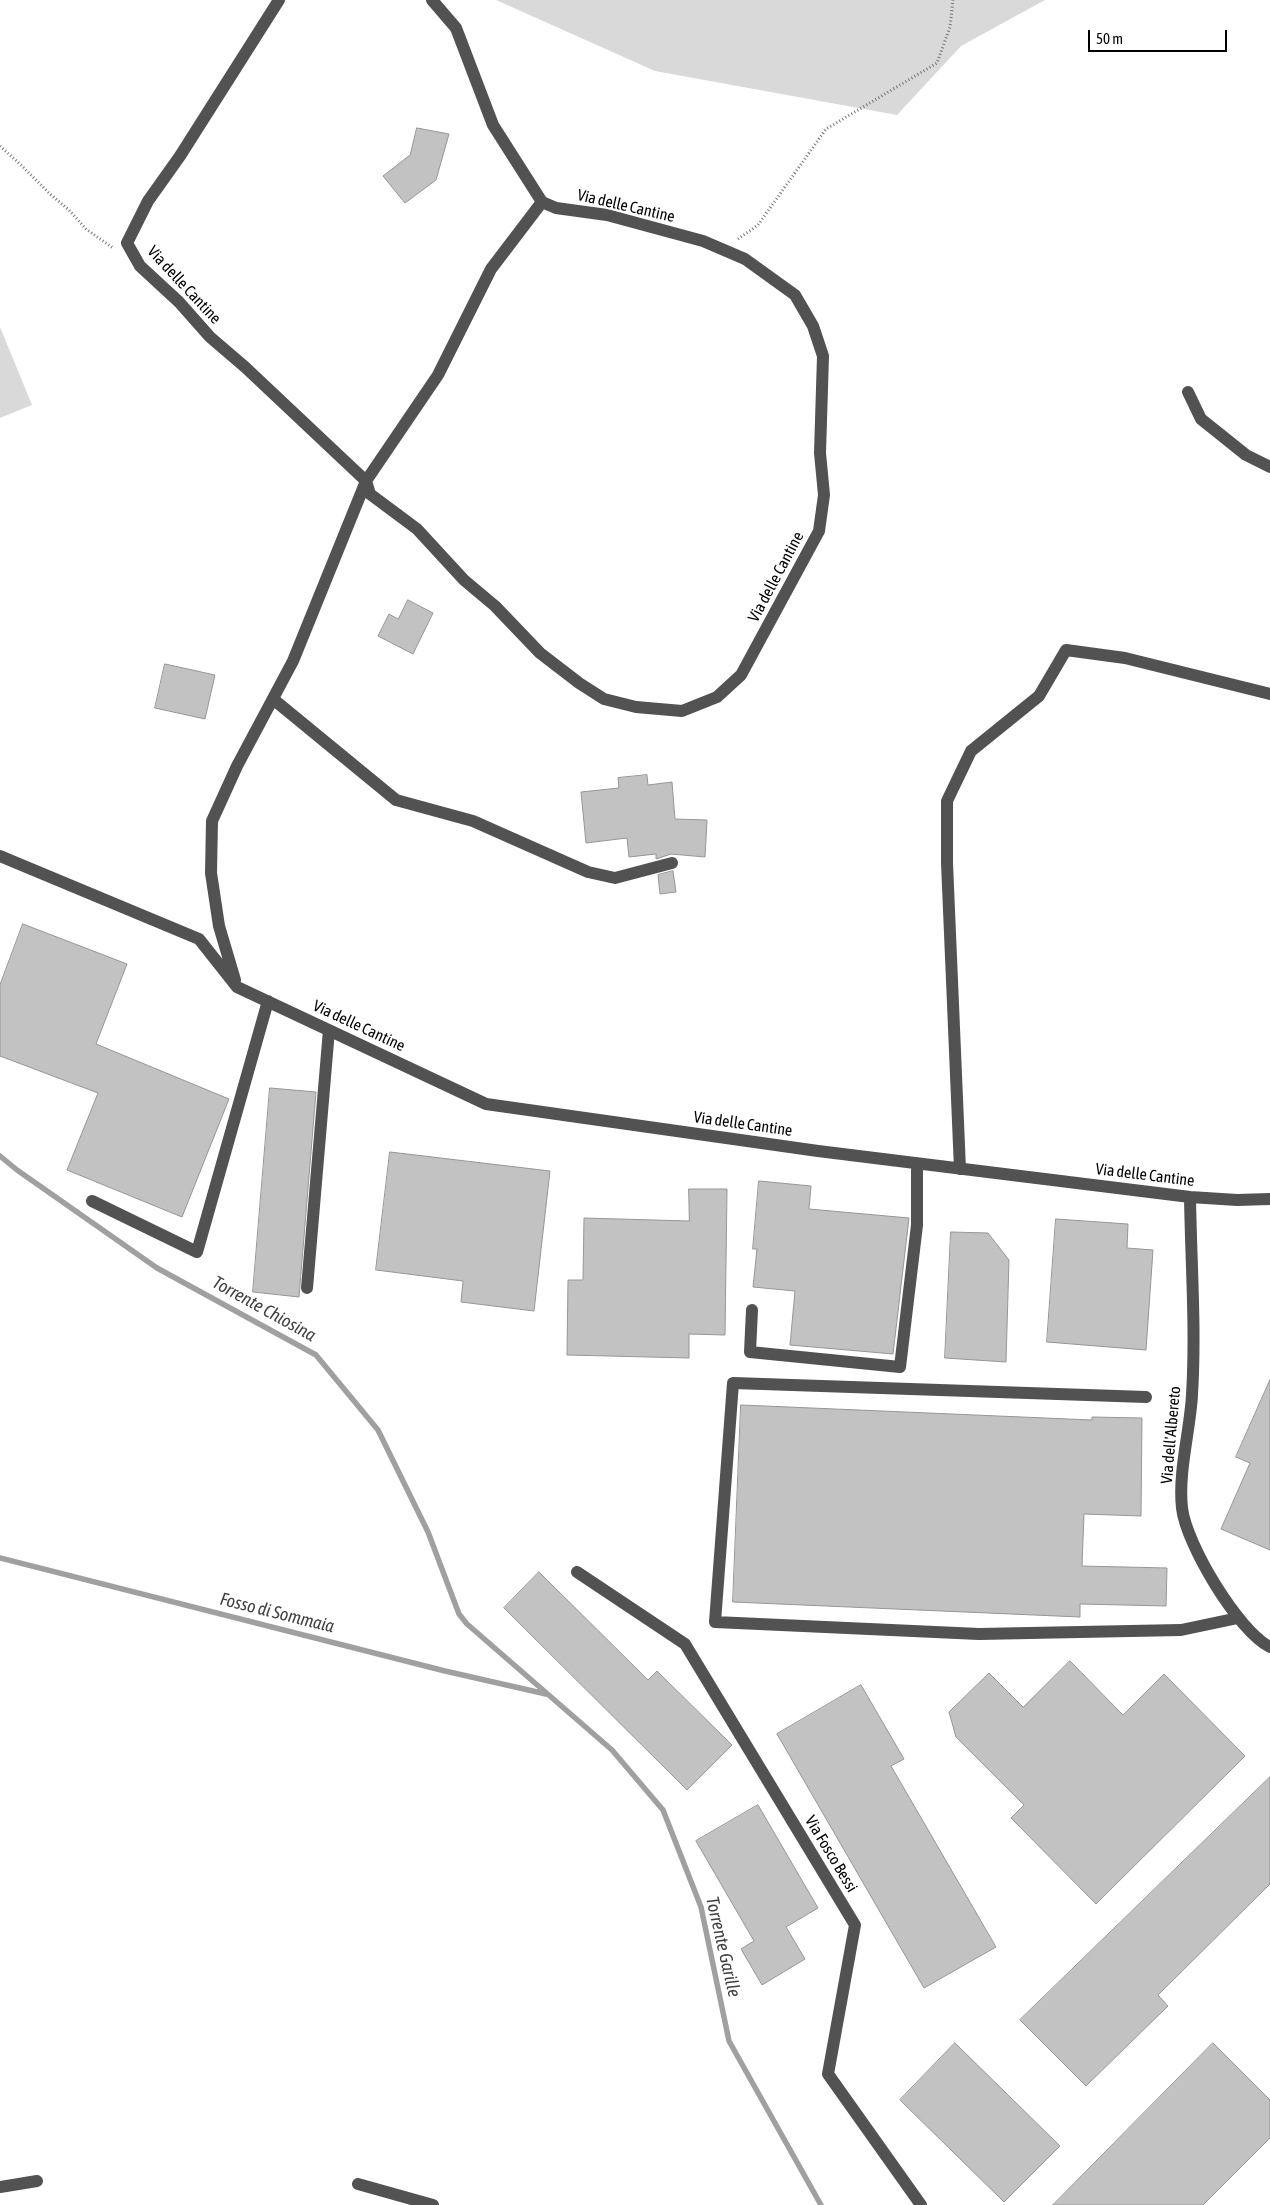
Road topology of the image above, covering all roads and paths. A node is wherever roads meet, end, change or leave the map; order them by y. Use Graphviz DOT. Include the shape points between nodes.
graph roads {
  1 [pos="279,0"];
  2 [pos="432,0"];
  3 [pos="952,0"];
  4 [pos="0,146"];
  5 [pos="542,202"];
  6 [pos="723,250"];
  7 [pos="132,252"];
  8 [pos="1188,392"];
  9 [pos="1270,468"];
  10 [pos="366,481"];
  11 [pos="1270,694"];
  12 [pos="273,699"];
  13 [pos="0,856"];
  14 [pos="672,863"];
  15 [pos="237,987"];
  16 [pos="268,1002"];
  17 [pos="329,1030"];
  18 [pos="917,1163"];
  19 [pos="960,1169"];
  20 [pos="1190,1197"];
  21 [pos="1270,1199"];
  22 [pos="92,1201"];
  23 [pos="307,1288"];
  24 [pos="752,1310"];
  25 [pos="1146,1397"];
  26 [pos="577,1572"];
  27 [pos="1238,1618"];
  28 [pos="1270,1646"];
  29 [pos="37,2181"];
  30 [pos="358,2184"];
  31 [pos="0,2187"];
  32 [pos="433,2205"];
  33 [pos="921,2205"];
  1 -- 7 [label="street, Via delle Cantine" via="148,201 127,243"];
  2 -- 5 [label="street" via="456,28 493,125"];
  3 -- 6 [label="path" via="950,27 936,64 826,129 758,225"];
  4 -- 7 [label="path" via="70,210 86,229 109,246 124,253"];
  5 -- 6 [label="street, Via delle Cantine" via="556,208 607,215"];
  5 -- 10 [label="street" via="491,268 438,375"];
  6 -- 10 [label="street, Via delle Cantine" via="746,259 795,295 813,326 823,356 820,453 824,495 819,530 741,675 717,697 682,711 604,699 540,653 495,606 464,580 417,529 370,494"];
  7 -- 10 [label="street, Via delle Cantine" via="140,266 210,337"];
  8 -- 9 [label="street" via="1201,419 1246,455"];
  10 -- 12 [label="street" via="293,661"];
  11 -- 19 [label="street" via="1125,658 1066,650 1039,696 971,750 947,801 946,863"];
  12 -- 14 [label="street" via="396,800 473,821 588,872 615,878"];
  12 -- 15 [label="street" via="212,821 211,873 215,900"];
  13 -- 15 [label="street, Via delle Cantine" via="199,939"];
  15 -- 16 [label="street, Via delle Cantine"];
  16 -- 17 [label="street, Via delle Cantine"];
  16 -- 22 [label="street" via="197,1252"];
  17 -- 18 [label="street, Via delle Cantine" via="486,1104"];
  17 -- 23 [label="street"];
  18 -- 19 [label="street, Via delle Cantine"];
  18 -- 24 [label="street" via="917,1225 900,1367 750,1352"];
  19 -- 20 [label="street, Via delle Cantine"];
  20 -- 21 [label="street, Via delle Cantine"];
  20 -- 27 [label="street, Via dell'Albereto" via="1192,1395 1182,1508 1195,1547"];
  25 -- 27 [label="street" via="733,1383 715,1622 979,1634 1181,1630"];
  26 -- 33 [label="street, Via Fosco Bessi" via="685,1644 855,1925 828,2074"];
  27 -- 28 [label="street, Via dell'Albereto"];
  29 -- 31 [label="street"];
  30 -- 32 [label="street"];
}
